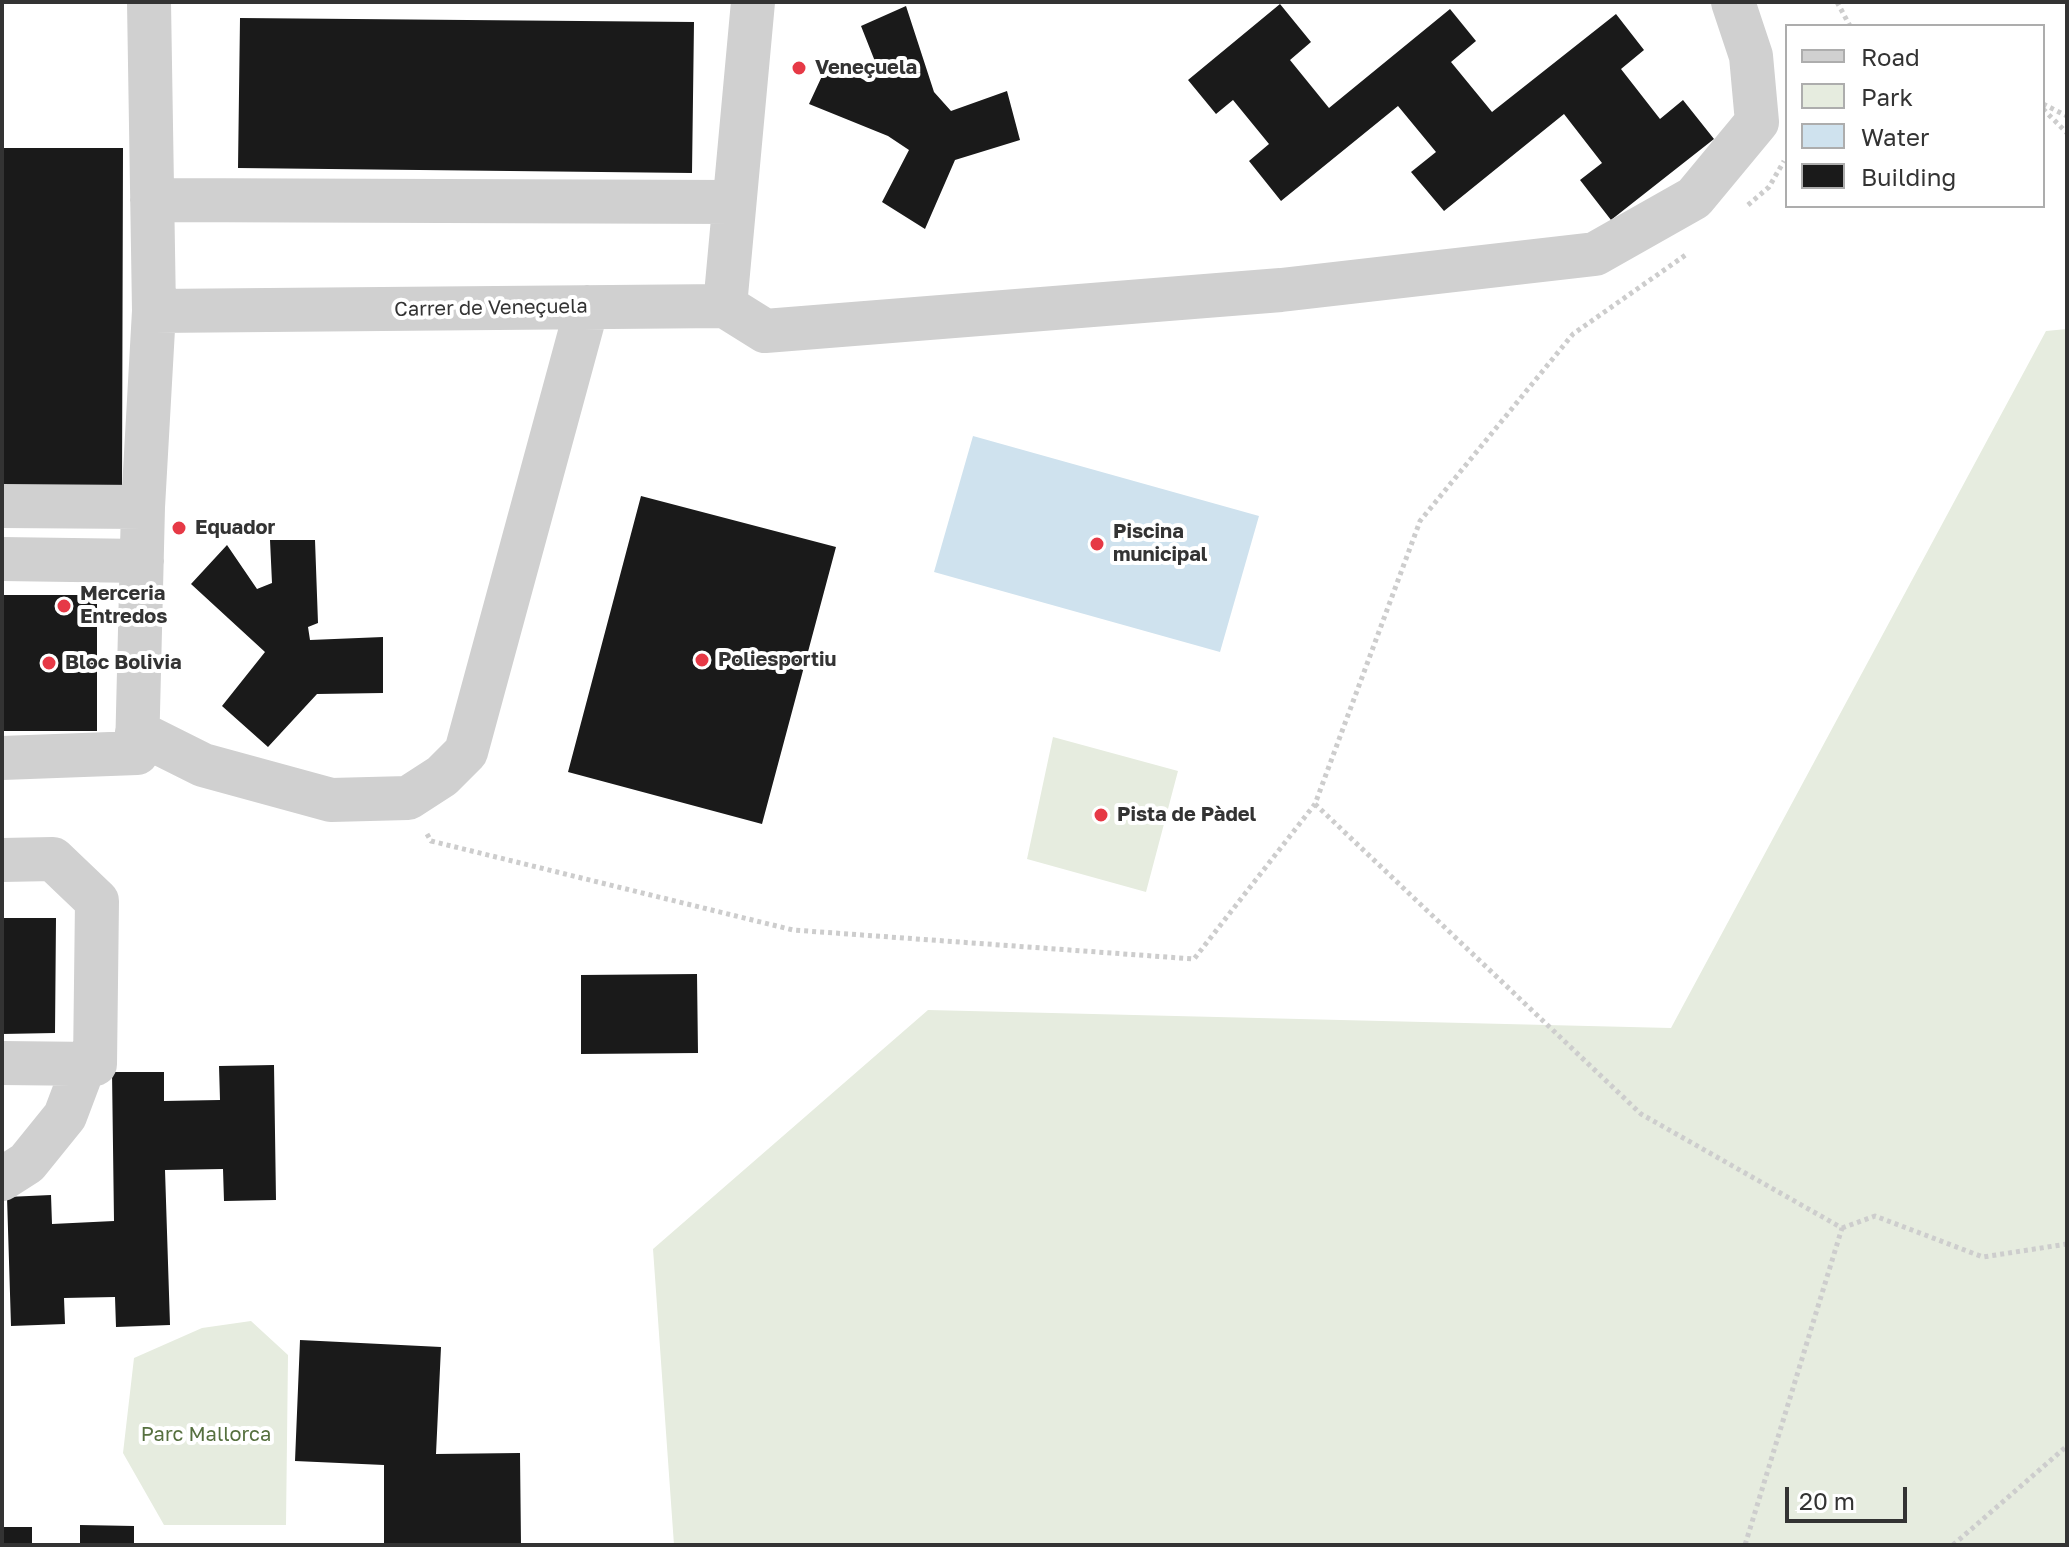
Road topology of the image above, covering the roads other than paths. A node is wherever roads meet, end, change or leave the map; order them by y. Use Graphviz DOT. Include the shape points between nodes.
graph roads {
  1 [pos="149,2"];
  2 [pos="753,2"];
  3 [pos="1733,2"];
  4 [pos="152,200"];
  5 [pos="734,202"];
  6 [pos="725,306"];
  7 [pos="587,307"];
  8 [pos="154,311"];
  9 [pos="2,506"];
  10 [pos="143,507"];
  11 [pos="2,559"];
  12 [pos="142,561"];
  13 [pos="137,742"];
  14 [pos="2,758"];
  15 [pos="2,860"];
  16 [pos="2,1063"];
  17 [pos="85,1063"];
  18 [pos="2,1179"];
  1 -- 4 [label="street"];
  2 -- 5 [label="street"];
  3 -- 6 [label="street" via="1751,56 1757,122 1694,198 1595,254 1281,290 765,331"];
  4 -- 5 [label="street"];
  4 -- 8 [label="street"];
  5 -- 6 [label="street"];
  6 -- 7 [label="street, Carrer de Veneçuela"];
  7 -- 8 [label="street, Carrer de Veneçuela"];
  7 -- 13 [label="street" via="466,752 442,776 408,798 331,800"];
  8 -- 10 [label="street"];
  9 -- 10 [label="street"];
  10 -- 12 [label="street"];
  11 -- 12 [label="street"];
  12 -- 13 [label="street"];
  13 -- 14 [label="street"];
  15 -- 17 [label="street" via="53,859 97,901 95,1064"];
  16 -- 17 [label="street"];
  17 -- 18 [label="street" via="65,1116 27,1163"];
}
